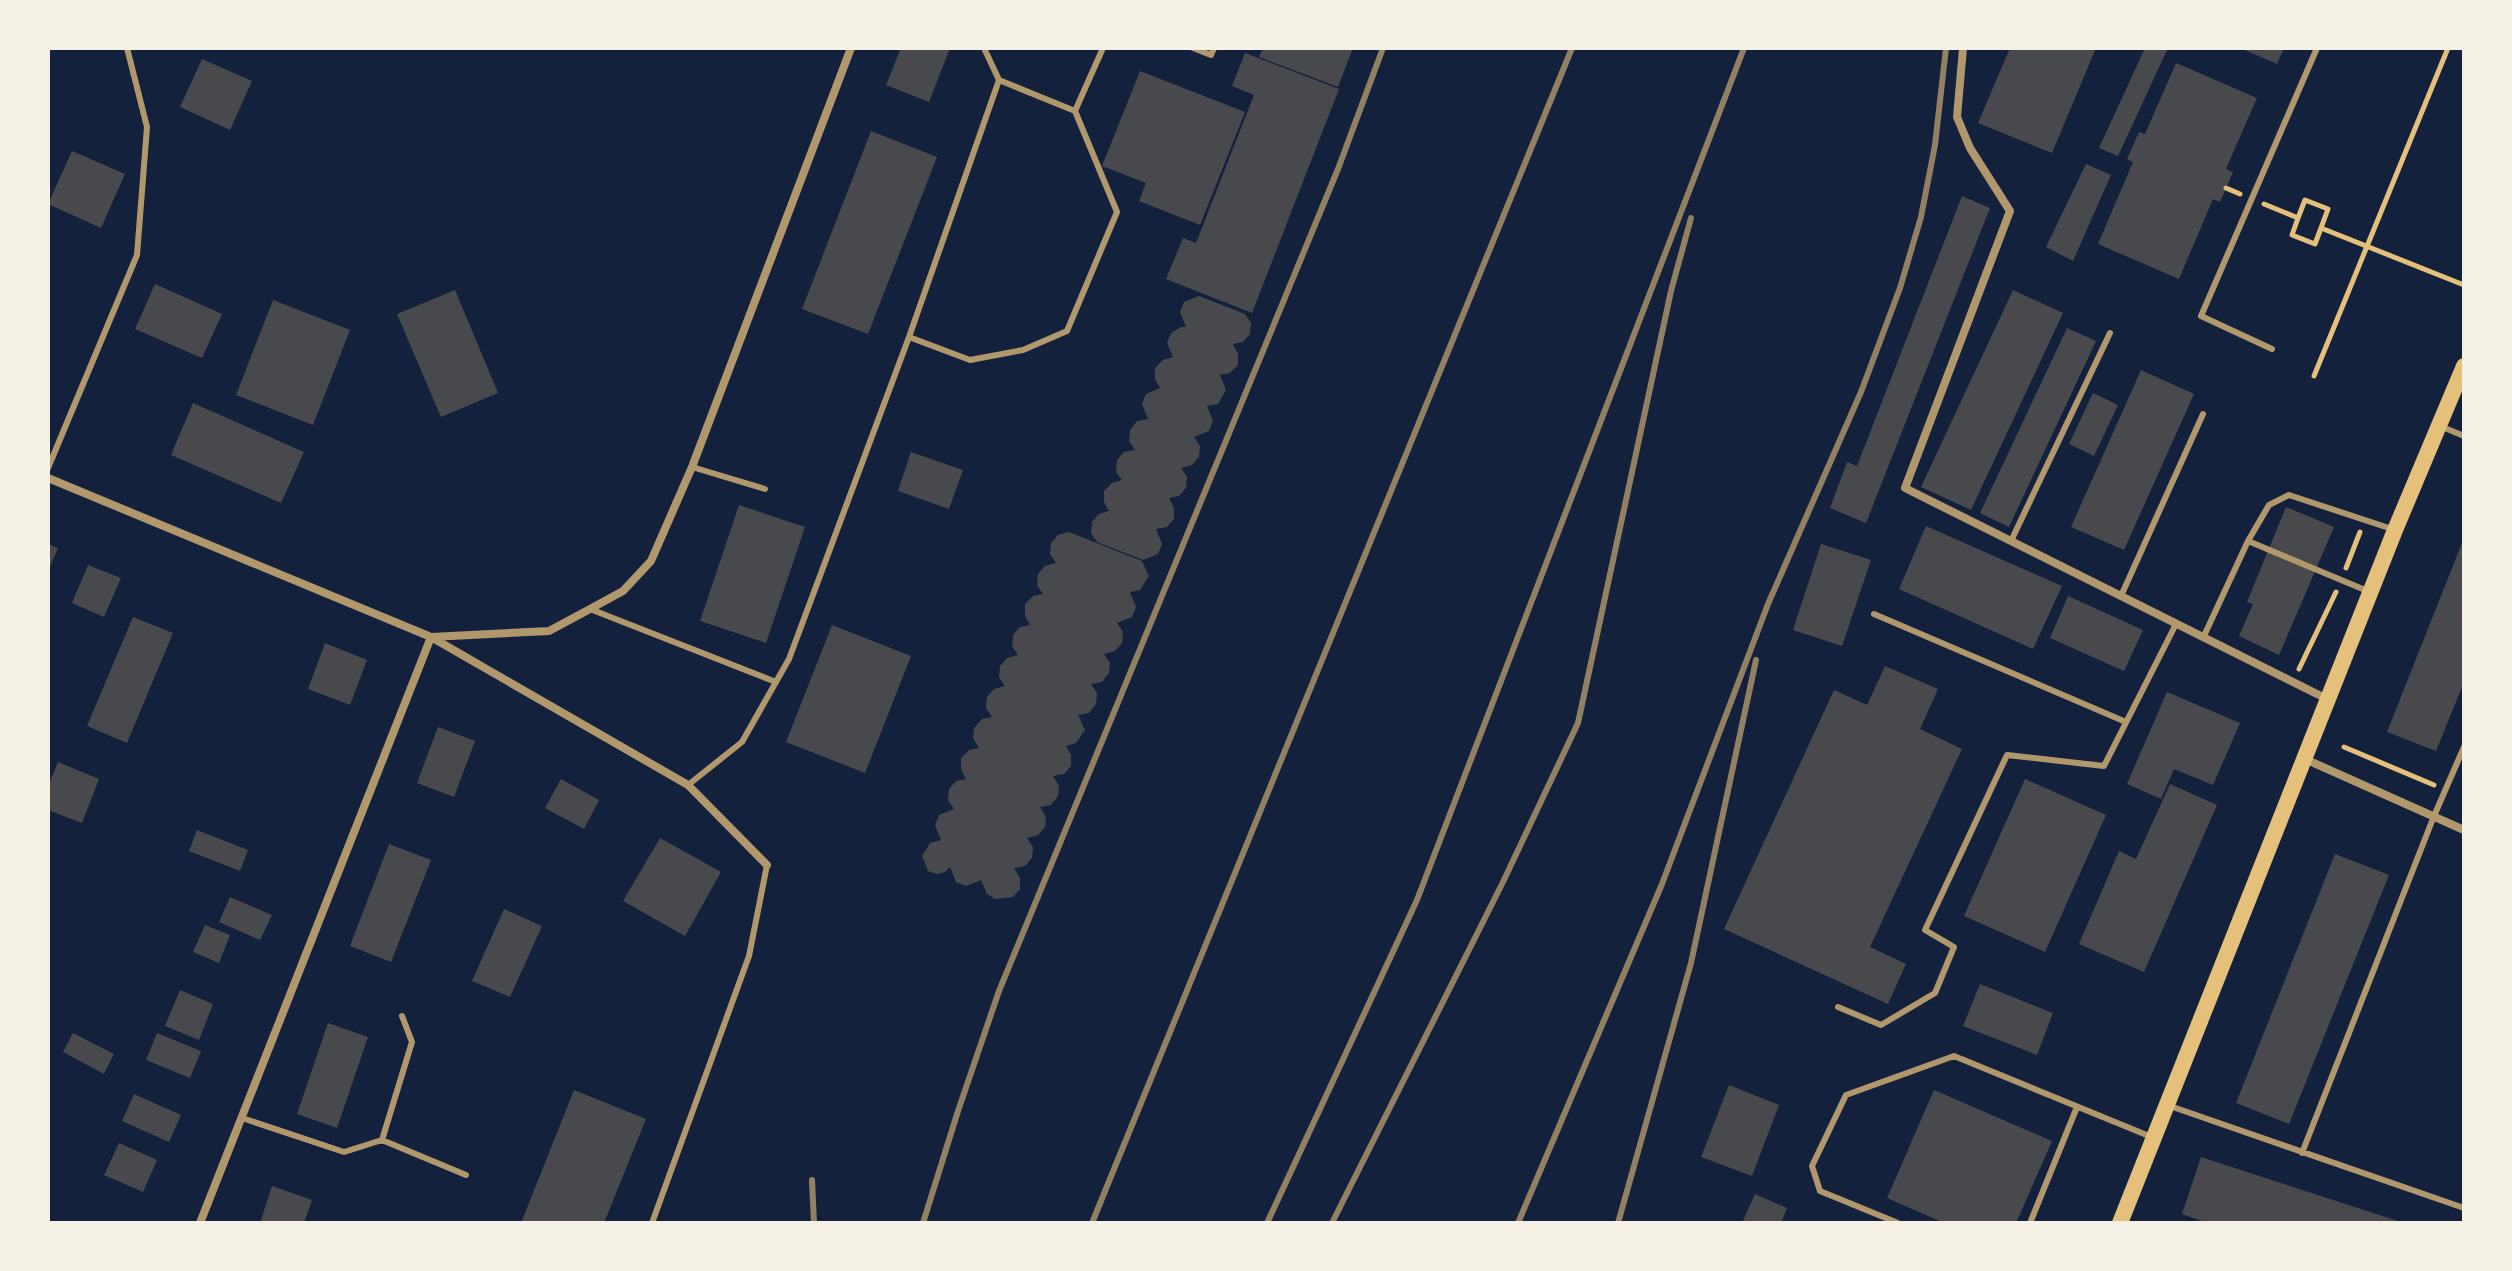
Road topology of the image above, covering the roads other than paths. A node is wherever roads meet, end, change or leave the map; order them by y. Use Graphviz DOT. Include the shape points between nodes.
graph roads {
  1 [pos="127,48"];
  2 [pos="851,48"];
  3 [pos="984,48"];
  4 [pos="1103,48"];
  5 [pos="1193,48"];
  6 [pos="1214,48"];
  7 [pos="1963,48"];
  8 [pos="2317,48"];
  9 [pos="999,80"];
  10 [pos="1075,111"];
  11 [pos="2110,333"];
  12 [pos="909,337"];
  13 [pos="2272,349"];
  14 [pos="2464,366"];
  15 [pos="2203,414"];
  16 [pos="2440,426"];
  17 [pos="2464,436"];
  18 [pos="692,467"];
  19 [pos="48,468"];
  20 [pos="48,478"];
  21 [pos="765,489"];
  22 [pos="2395,530"];
  23 [pos="2011,541"];
  24 [pos="2248,541"];
  25 [pos="2371,592"];
  26 [pos="2121,596"];
  27 [pos="590,609"];
  28 [pos="1874,614"];
  29 [pos="2176,624"];
  30 [pos="431,637"];
  31 [pos="2203,638"];
  32 [pos="776,682"];
  33 [pos="2328,699"];
  34 [pos="2126,722"];
  35 [pos="2464,747"];
  36 [pos="2305,759"];
  37 [pos="688,785"];
  38 [pos="2434,816"];
  39 [pos="2464,830"];
  40 [pos="767,865"];
  41 [pos="1838,1007"];
  42 [pos="402,1016"];
  43 [pos="2167,1105"];
  44 [pos="2077,1107"];
  45 [pos="242,1118"];
  46 [pos="2154,1138"];
  47 [pos="382,1140"];
  48 [pos="2302,1153"];
  49 [pos="466,1175"];
  50 [pos="2464,1208"];
  51 [pos="200,1223"];
  52 [pos="652,1223"];
  53 [pos="1898,1223"];
  54 [pos="2030,1223"];
  55 [pos="2120,1223"];
  1 -- 19 [label="lane" via="147,127 137,255"];
  2 -- 18 [label="street"];
  3 -- 9 [label="lane"];
  4 -- 10 [label="lane"];
  5 -- 6 [label="lane" via="1211,55"];
  7 -- 23 [label="street" via="1957,117 2010,211 1905,488"];
  8 -- 13 [label="lane" via="2201,316"];
  9 -- 10 [label="lane"];
  9 -- 12 [label="lane"];
  10 -- 12 [label="lane" via="1117,212 1067,331 1023,350 970,360"];
  11 -- 23 [label="lane"];
  12 -- 32 [label="lane"];
  14 -- 16 [label="main road"];
  15 -- 26 [label="lane"];
  16 -- 17 [label="lane"];
  16 -- 22 [label="main road"];
  18 -- 21 [label="lane"];
  18 -- 27 [label="street" via="651,561 623,591"];
  20 -- 30 [label="street"];
  22 -- 24 [label="lane" via="2289,495 2269,505"];
  22 -- 25 [label="main road"];
  23 -- 26 [label="street"];
  24 -- 25 [label="lane"];
  24 -- 31 [label="lane"];
  25 -- 33 [label="main road"];
  26 -- 29 [label="street"];
  27 -- 30 [label="street" via="549,631"];
  27 -- 32 [label="lane"];
  28 -- 34 [label="lane"];
  29 -- 31 [label="street"];
  29 -- 34 [label="lane"];
  30 -- 37 [label="street"];
  30 -- 45 [label="street"];
  31 -- 33 [label="street"];
  32 -- 37 [label="lane" via="742,742"];
  33 -- 36 [label="main road"];
  34 -- 41 [label="lane" via="2104,766 2007,755 1925,930 1954,947 1935,993 1881,1025"];
  35 -- 38 [label="lane"];
  36 -- 38 [label="street"];
  36 -- 43 [label="main road"];
  37 -- 40 [label="street"];
  38 -- 39 [label="street"];
  38 -- 48 [label="lane"];
  40 -- 52 [label="lane" via="749,956"];
  42 -- 47 [label="lane" via="412,1042"];
  43 -- 46 [label="main road"];
  43 -- 48 [label="lane"];
  44 -- 46 [label="lane"];
  44 -- 53 [label="lane" via="1954,1056 1846,1095 1812,1166 1820,1191"];
  44 -- 54 [label="lane"];
  45 -- 47 [label="lane" via="344,1152"];
  45 -- 51 [label="street"];
  46 -- 55 [label="main road"];
  47 -- 49 [label="lane"];
  48 -- 50 [label="lane"];
}
